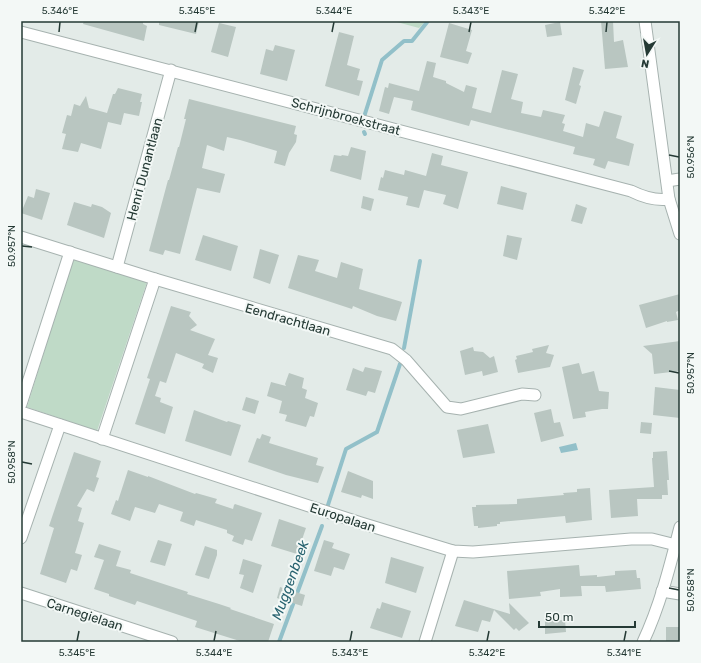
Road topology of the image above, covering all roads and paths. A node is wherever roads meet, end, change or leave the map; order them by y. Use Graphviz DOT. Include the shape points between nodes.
graph roads {
  1 [pos="645,21"];
  2 [pos="21,32"];
  3 [pos="171,70"];
  4 [pos="680,179"];
  5 [pos="667,181"];
  6 [pos="669,199"];
  7 [pos="680,234"];
  8 [pos="21,237"];
  9 [pos="70,252"];
  10 [pos="117,267"];
  11 [pos="155,279"];
  12 [pos="535,394"];
  13 [pos="21,404"];
  14 [pos="21,412"];
  15 [pos="60,425"];
  16 [pos="102,439"];
  17 [pos="680,528"];
  18 [pos="21,538"];
  19 [pos="676,545"];
  20 [pos="453,551"];
  21 [pos="662,591"];
  22 [pos="21,593"];
  23 [pos="680,594"];
  24 [pos="172,642"];
  25 [pos="425,642"];
  26 [pos="643,642"];
  1 -- 5 [label="street"];
  2 -- 3 [label="street, Schrijnbroekstraat"];
  3 -- 6 [label="street, Schrijnbroekstraat" via="631,190 644,197"];
  3 -- 10 [label="street, Henri Dunantlaan"];
  4 -- 5 [label="street"];
  5 -- 6 [label="street"];
  6 -- 7 [label="street"];
  8 -- 9 [label="street, Eendrachtlaan"];
  9 -- 10 [label="street, Eendrachtlaan"];
  9 -- 13 [label="street"];
  10 -- 11 [label="street, Eendrachtlaan"];
  11 -- 12 [label="street, Eendrachtlaan" via="392,349 406,360 447,407 461,409 522,394"];
  11 -- 16 [label="street"];
  14 -- 15 [label="street, Europalaan"];
  15 -- 16 [label="street, Europalaan"];
  15 -- 18 [label="street"];
  16 -- 20 [label="street, Europalaan"];
  17 -- 19 [label="street"];
  19 -- 20 [label="street, Europalaan" via="652,539 630,539 473,552"];
  19 -- 21 [label="street"];
  20 -- 25 [label="street"];
  21 -- 23 [label="street"];
  21 -- 26 [label="street"];
  22 -- 24 [label="street, Carnegielaan"];
}
